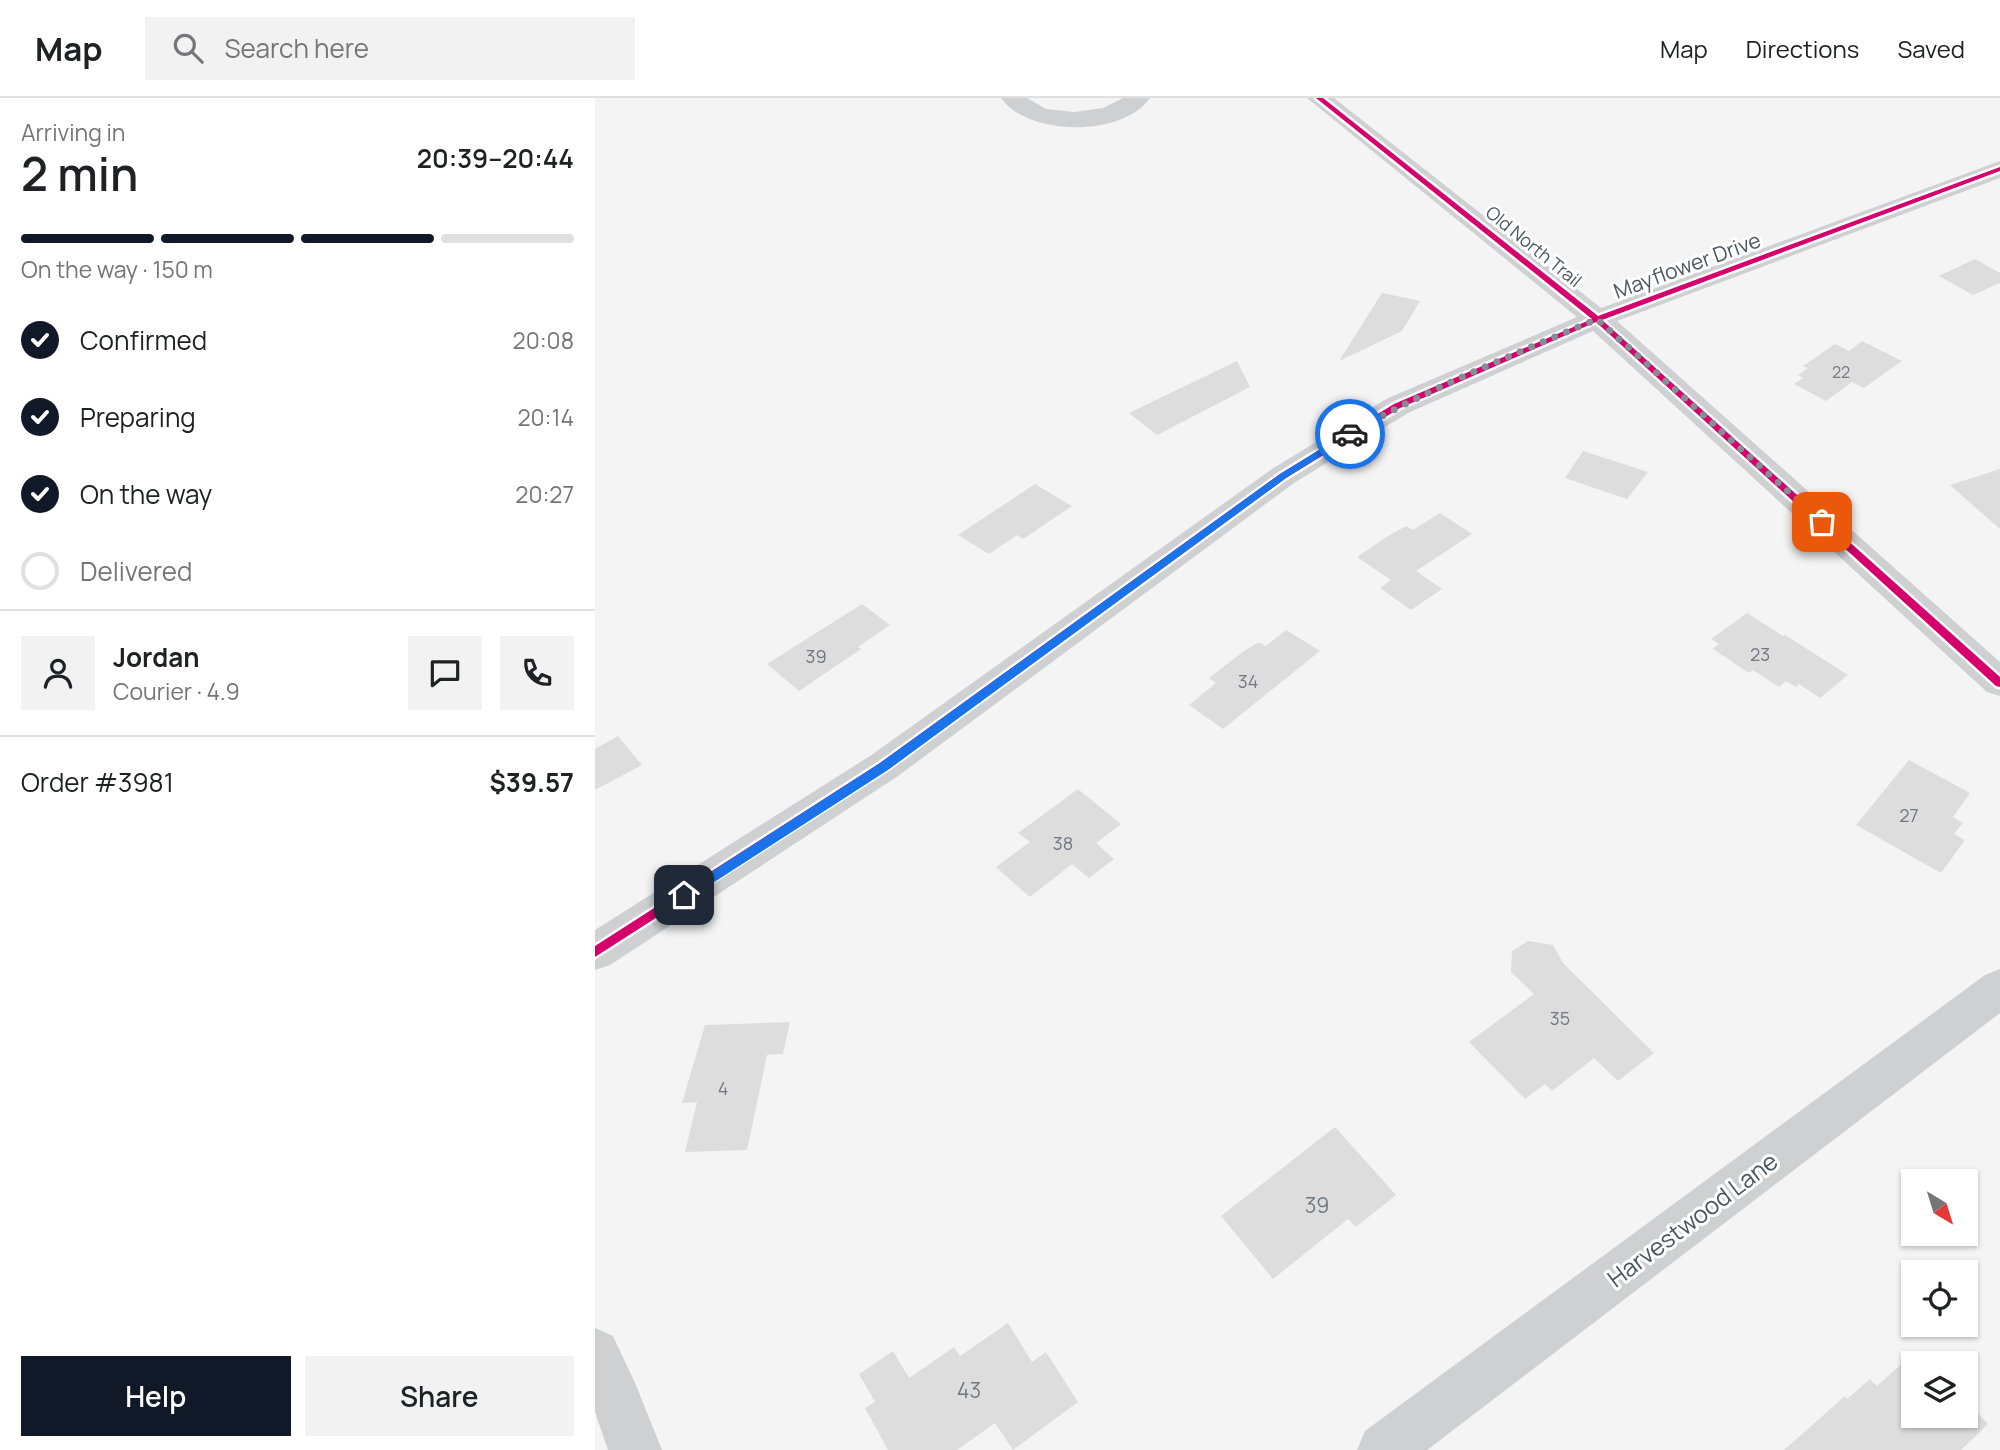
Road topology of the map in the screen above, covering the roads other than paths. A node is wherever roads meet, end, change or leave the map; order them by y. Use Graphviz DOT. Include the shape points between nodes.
graph roads {
  1 [pos="1013,98"];
  2 [pos="1138,98"];
  3 [pos="1319,98"];
  4 [pos="2000,169"];
  5 [pos="1597,319"];
  6 [pos="2000,683"];
  7 [pos="595,952"];
  8 [pos="2000,988"];
  9 [pos="595,1354"];
  10 [pos="635,1450"];
  11 [pos="1384,1450"];
  1 -- 2 [label="street" via="1036,115 1068,120 1104,116"];
  3 -- 5 [label="street, Old North Trail"];
  4 -- 5 [label="street, Mayflower Drive"];
  5 -- 6 [label="street, Old North Trail"];
  5 -- 7 [label="street, Mayflower Drive" via="1397,406 1342,438 884,766"];
  8 -- 11 [label="street, Harvestwood Lane"];
  9 -- 10 [label="street"];
}
